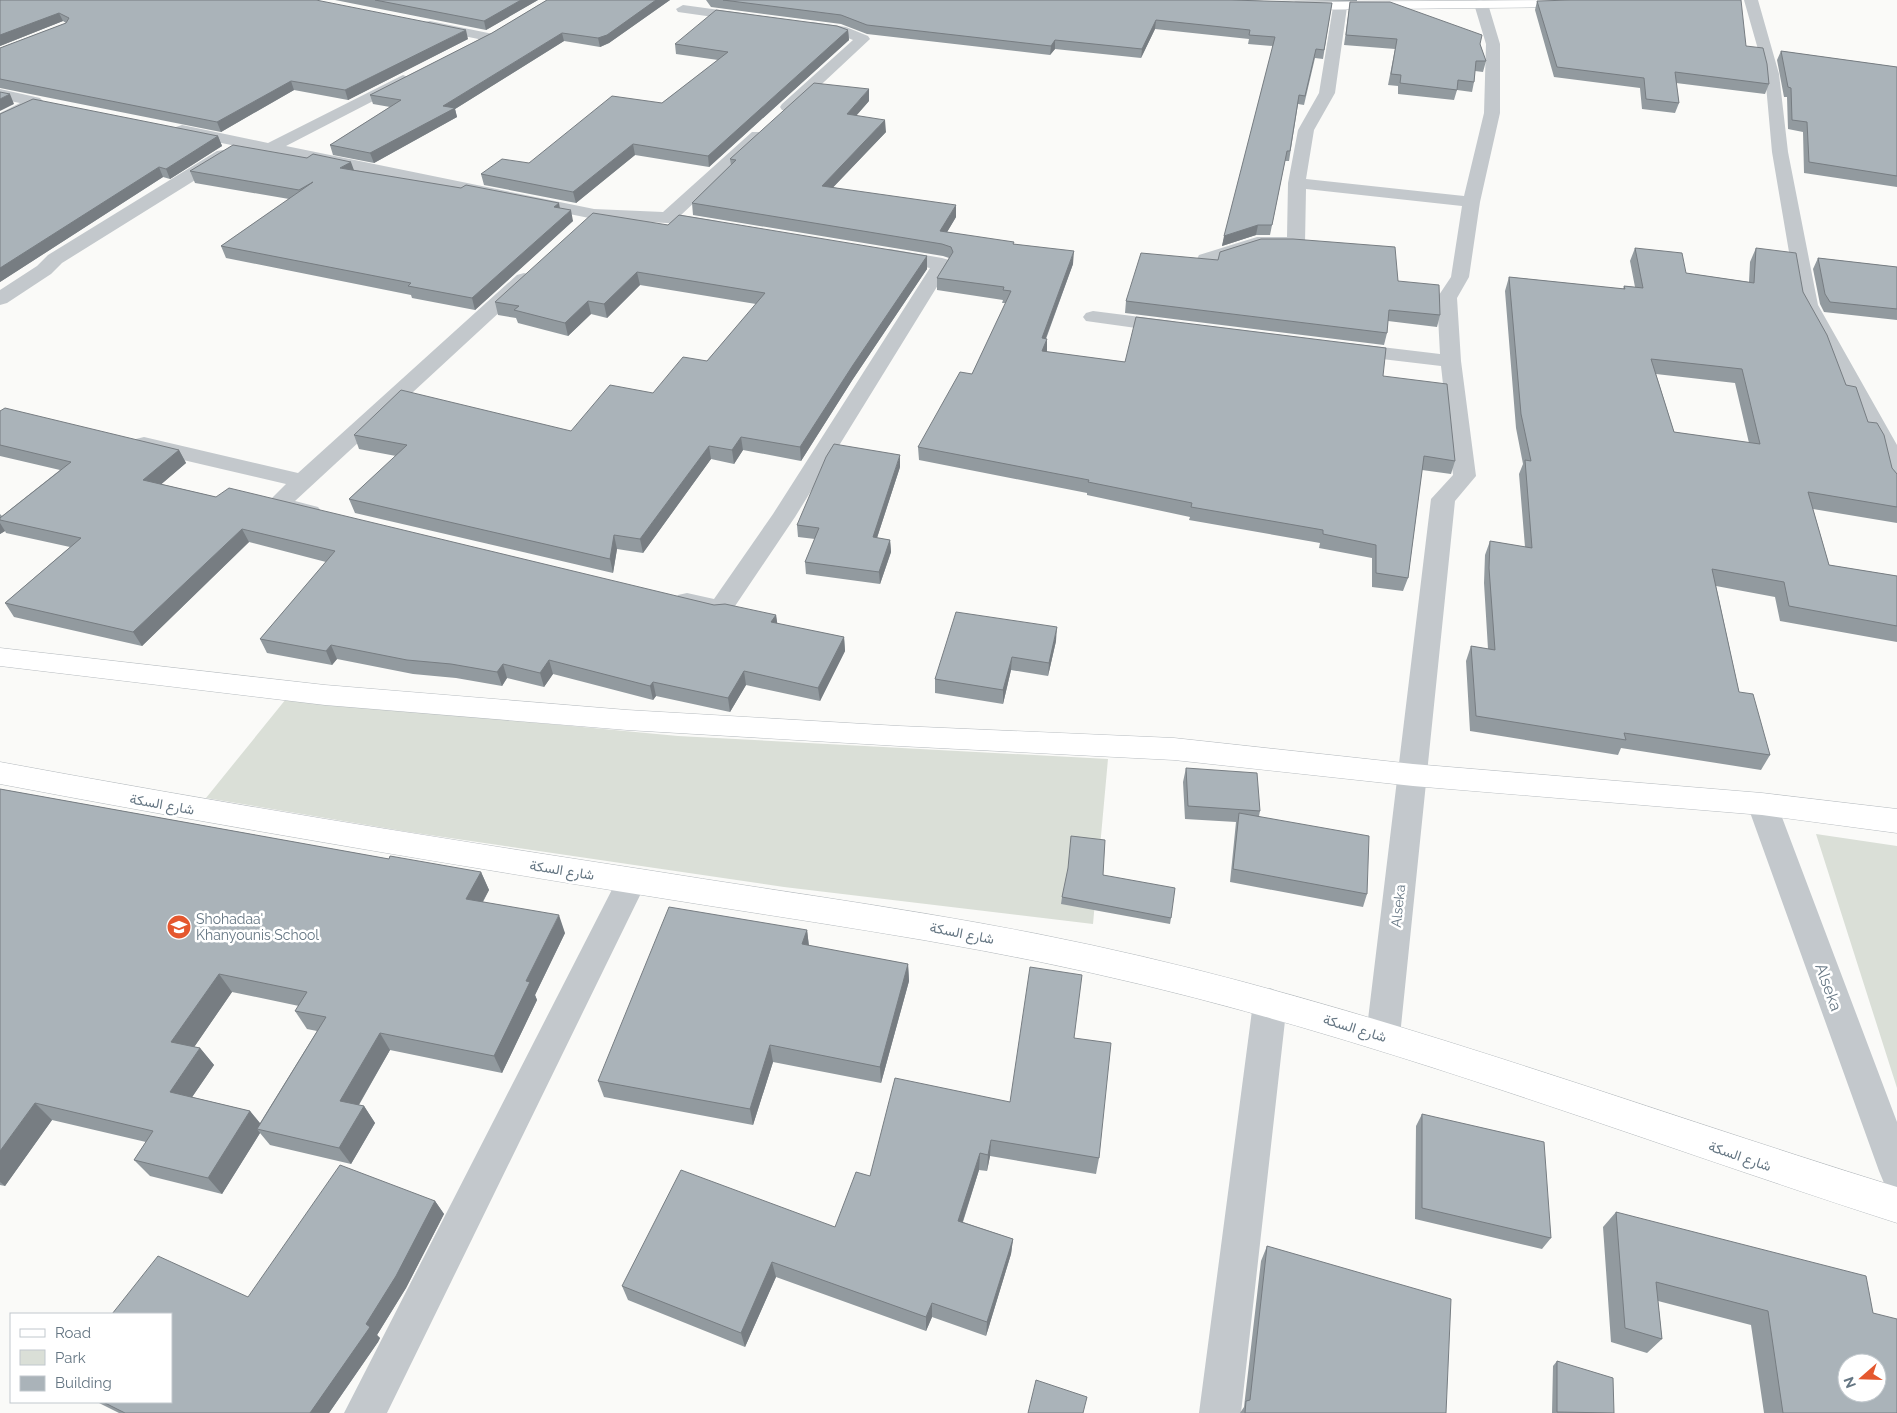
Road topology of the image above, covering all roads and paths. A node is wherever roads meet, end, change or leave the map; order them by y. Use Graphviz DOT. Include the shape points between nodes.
graph roads {
  1 [pos="1751,0"];
  2 [pos="1593,3"];
  3 [pos="1481,4"];
  4 [pos="1280,6"];
  5 [pos="1340,6"];
  6 [pos="683,9"];
  7 [pos="762,20"];
  8 [pos="414,22"];
  9 [pos="802,25"];
  10 [pos="504,28"];
  11 [pos="488,37"];
  12 [pos="470,46"];
  13 [pos="418,73"];
  14 [pos="0,94"];
  15 [pos="0,119"];
  16 [pos="159,126"];
  17 [pos="244,143"];
  18 [pos="270,148"];
  19 [pos="1297,182"];
  20 [pos="1471,202"];
  21 [pos="667,218"];
  22 [pos="726,228"];
  23 [pos="874,252"];
  24 [pos="1206,259"];
  25 [pos="536,268"];
  26 [pos="0,299"];
  27 [pos="1093,317"];
  28 [pos="1191,329"];
  29 [pos="1326,346"];
  30 [pos="1451,361"];
  31 [pos="123,439"];
  32 [pos="303,482"];
  33 [pos="1897,482"];
  34 [pos="326,516"];
  35 [pos="672,597"];
  36 [pos="0,657"];
  37 [pos="0,773"];
  38 [pos="1413,775"];
  39 [pos="1762,804"];
  40 [pos="1897,821"];
  41 [pos="632,881"];
  42 [pos="1270,1003"];
  43 [pos="1383,1036"];
  44 [pos="1897,1171"];
  45 [pos="1897,1205"];
  46 [pos="365,1413"];
  47 [pos="1220,1413"];
  1 -- 33 [label="street" via="1772,74 1780,152 1808,305 1888,449"];
  2 -- 3 [label="main road"];
  3 -- 5 [label="main road"];
  3 -- 20 [label="street" via="1493,44 1492,113"];
  4 -- 5 [label="main road"];
  5 -- 19 [label="street" via="1327,93 1306,130"];
  6 -- 7 [label="street"];
  8 -- 11 [label="street"];
  9 -- 21 [label="street" via="841,30 863,39"];
  10 -- 11 [label="street"];
  11 -- 12 [label="street"];
  13 -- 18 [label="street"];
  14 -- 15 [label="street" via="45,103"];
  16 -- 17 [label="street"];
  17 -- 18 [label="street"];
  17 -- 26 [label="street" via="55,259"];
  18 -- 21 [label="street" via="587,221"];
  19 -- 20 [label="street"];
  19 -- 24 [label="street" via="1296,243 1257,242"];
  20 -- 30 [label="street" via="1460,277 1447,298"];
  21 -- 22 [label="street"];
  23 -- 35 [label="street" via="942,264 783,517 720,609"];
  25 -- 32 [label="street"];
  27 -- 28 [label="street"];
  29 -- 30 [label="street"];
  30 -- 38 [label="street, Alseka" via="1465,476 1443,499"];
  31 -- 32 [label="street"];
  32 -- 34 [label="street" via="278,504"];
  36 -- 38 [label="main road" via="335,696 637,721 1174,749"];
  37 -- 41 [label="main road, شارع السكة" via="166,805"];
  38 -- 39 [label="main road"];
  38 -- 43 [label="street, Alseka"];
  39 -- 40 [label="main road"];
  39 -- 44 [label="street, Alseka"];
  41 -- 42 [label="main road, شارع السكة" via="934,927 1095,960"];
  41 -- 46 [label="street"];
  42 -- 43 [label="main road, شارع السكة"];
  42 -- 47 [label="street"];
  43 -- 45 [label="main road, شارع السكة"];
}
